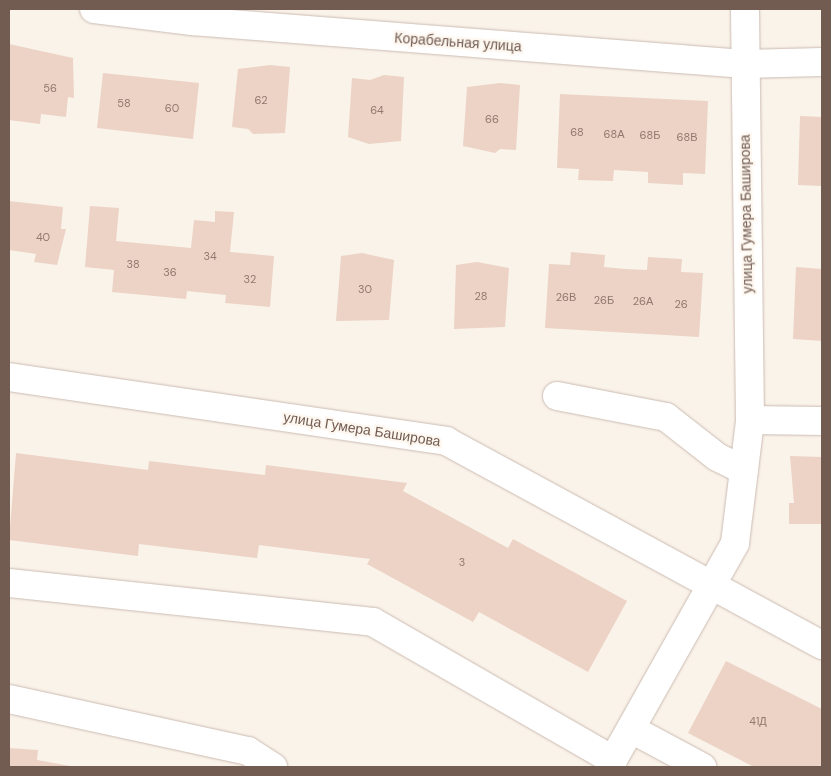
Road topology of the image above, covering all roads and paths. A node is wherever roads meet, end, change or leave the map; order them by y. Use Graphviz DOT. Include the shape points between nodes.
graph roads {
  1 [pos="94,9"];
  2 [pos="745,9"];
  3 [pos="822,62"];
  4 [pos="744,64"];
  5 [pos="9,377"];
  6 [pos="557,396"];
  7 [pos="750,420"];
  8 [pos="822,421"];
  9 [pos="744,470"];
  10 [pos="9,583"];
  11 [pos="711,588"];
  12 [pos="822,645"];
  13 [pos="9,699"];
  14 [pos="631,729"];
  15 [pos="611,764"];
  16 [pos="273,767"];
  17 [pos="702,767"];
  1 -- 4 [label="street, Корабельная улица" via="192,21"];
  2 -- 4 [label="street, улица Гумера Баширова"];
  3 -- 4 [label="street, Корабельная улица"];
  4 -- 7 [label="street, улица Гумера Баширова"];
  5 -- 11 [label="street, улица Гумера Баширова" via="446,441"];
  6 -- 9 [label="street" via="666,417 717,457"];
  7 -- 8 [label="street"];
  7 -- 9 [label="street, улица Гумера Баширова"];
  9 -- 11 [label="street, улица Гумера Баширова" via="735,543"];
  10 -- 15 [label="street" via="372,622"];
  11 -- 12 [label="street"];
  11 -- 14 [label="street, улица Гумера Баширова"];
  13 -- 16 [label="street" via="248,751"];
  14 -- 15 [label="street, улица Гумера Баширова"];
  14 -- 17 [label="street"];
}
